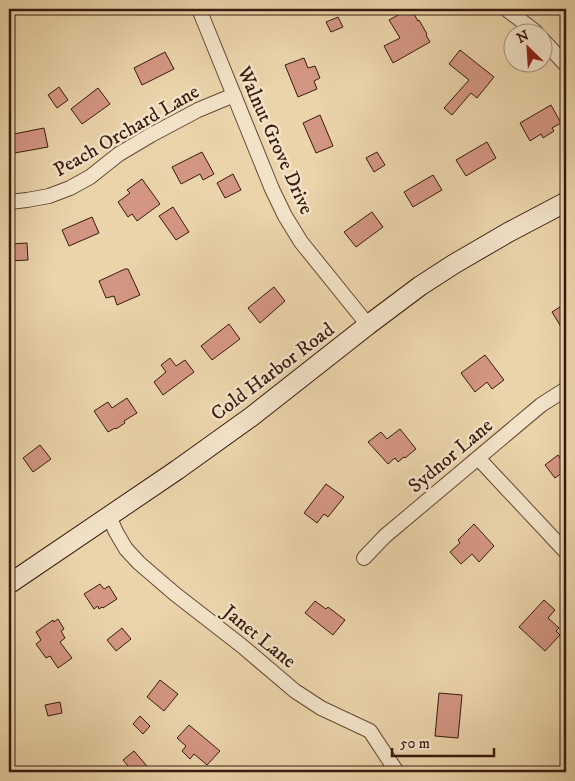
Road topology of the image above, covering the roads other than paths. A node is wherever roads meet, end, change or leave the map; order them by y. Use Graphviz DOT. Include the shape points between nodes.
graph roads {
  1 [pos="199,9"];
  2 [pos="506,9"];
  3 [pos="524,22"];
  4 [pos="552,49"];
  5 [pos="566,64"];
  6 [pos="234,95"];
  7 [pos="9,202"];
  8 [pos="566,202"];
  9 [pos="368,325"];
  10 [pos="566,389"];
  11 [pos="478,458"];
  12 [pos="109,516"];
  13 [pos="566,552"];
  14 [pos="364,558"];
  15 [pos="9,584"];
  16 [pos="396,772"];
  1 -- 6 [label="street, Walnut Grove Drive"];
  2 -- 3 [label="street"];
  4 -- 5 [label="street"];
  6 -- 7 [label="street, Peach Orchard Lane" via="151,135 70,188 49,196"];
  6 -- 9 [label="street, Walnut Grove Drive" via="285,216 306,248"];
  8 -- 9 [label="main road, Cold Harbor Road" via="454,264"];
  9 -- 12 [label="main road, Cold Harbor Road" via="251,417"];
  10 -- 11 [label="street, Sydnor Lane" via="541,405"];
  11 -- 13 [label="street"];
  11 -- 14 [label="street, Sydnor Lane" via="385,536"];
  12 -- 15 [label="main road, Cold Harbor Road"];
  12 -- 16 [label="street, Janet Lane" via="126,549 139,564 295,691 321,708 370,731"];
}
